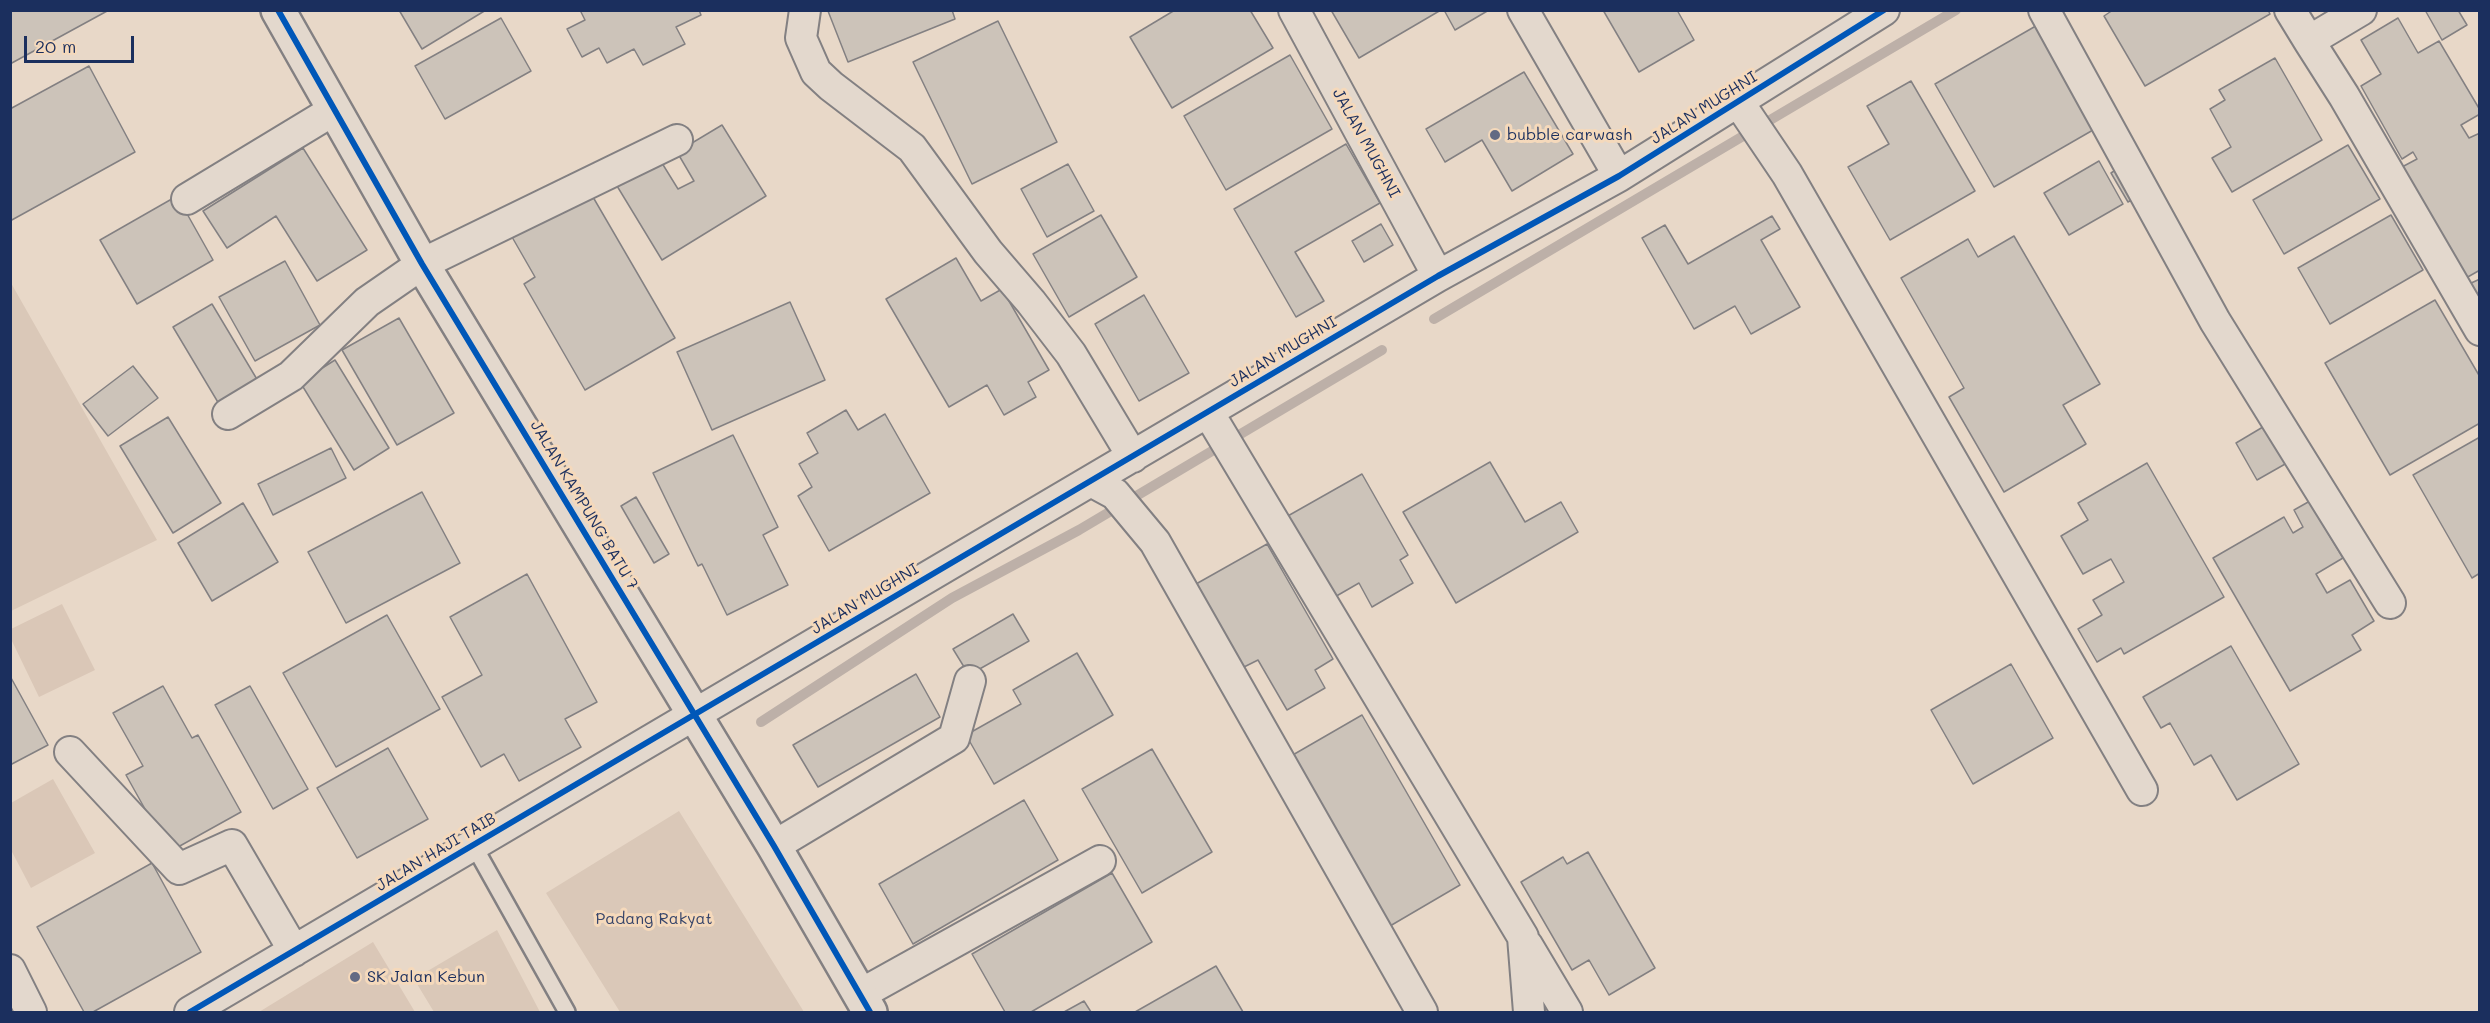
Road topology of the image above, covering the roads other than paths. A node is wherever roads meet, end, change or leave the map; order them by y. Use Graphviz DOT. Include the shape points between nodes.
graph roads {
  1 [pos="278,10"];
  2 [pos="805,10"];
  3 [pos="1294,10"];
  4 [pos="1523,10"];
  5 [pos="1884,10"];
  6 [pos="2044,10"];
  7 [pos="2290,10"];
  8 [pos="2361,10"];
  9 [pos="2309,41"];
  10 [pos="1739,103"];
  11 [pos="334,110"];
  12 [pos="677,140"];
  13 [pos="1619,176"];
  14 [pos="187,199"];
  15 [pos="422,264"];
  16 [pos="1438,276"];
  17 [pos="2480,330"];
  18 [pos="228,414"];
  19 [pos="1211,418"];
  20 [pos="1133,457"];
  21 [pos="1112,496"];
  22 [pos="2390,603"];
  23 [pos="970,681"];
  24 [pos="695,715"];
  25 [pos="70,752"];
  26 [pos="2142,790"];
  27 [pos="474,846"];
  28 [pos="774,846"];
  29 [pos="1100,861"];
  30 [pos="1523,938"];
  31 [pos="294,951"];
  32 [pos="10,970"];
  33 [pos="864,1004"];
  34 [pos="31,1012"];
  35 [pos="190,1012"];
  36 [pos="567,1012"];
  37 [pos="1422,1012"];
  38 [pos="1529,1012"];
  39 [pos="1567,1012"];
  1 -- 11 [label="street, JALAN KAMPUNG BATU 7"];
  2 -- 20 [label="street" via="801,38 816,72 912,148 988,252 1071,354"];
  3 -- 16 [label="street, JALAN MUGHNI"];
  4 -- 13 [label="street"];
  5 -- 10 [label="street, JALAN MUGHNI"];
  6 -- 22 [label="street" via="2215,321"];
  7 -- 9 [label="street"];
  8 -- 9 [label="street"];
  9 -- 17 [label="street"];
  10 -- 13 [label="street, JALAN MUGHNI"];
  10 -- 26 [label="street" via="1787,174"];
  11 -- 14 [label="street"];
  11 -- 15 [label="street, JALAN KAMPUNG BATU 7"];
  12 -- 15 [label="street"];
  13 -- 16 [label="street, JALAN MUGHNI"];
  15 -- 18 [label="street" via="367,302 291,376"];
  15 -- 24 [label="street, JALAN KAMPUNG BATU 7"];
  16 -- 19 [label="street, JALAN MUGHNI"];
  19 -- 20 [label="street, JALAN MUGHNI"];
  19 -- 30 [label="street"];
  20 -- 21 [label="street, JALAN MUGHNI"];
  21 -- 24 [label="street, JALAN MUGHNI"];
  21 -- 37 [label="street" via="1155,542"];
  23 -- 28 [label="street" via="954,738"];
  24 -- 27 [label="street, JALAN HAJI TAIB"];
  24 -- 28 [label="street, JALAN KAMPUNG BATU 7"];
  25 -- 31 [label="street" via="179,869 232,845"];
  27 -- 31 [label="street, JALAN HAJI TAIB"];
  27 -- 36 [label="lane"];
  28 -- 33 [label="street, JALAN KAMPUNG BATU 7"];
  29 -- 33 [label="street"];
  30 -- 38 [label="street"];
  30 -- 39 [label="street"];
  31 -- 35 [label="street, JALAN HAJI TAIB"];
  32 -- 34 [label="street"];
}
